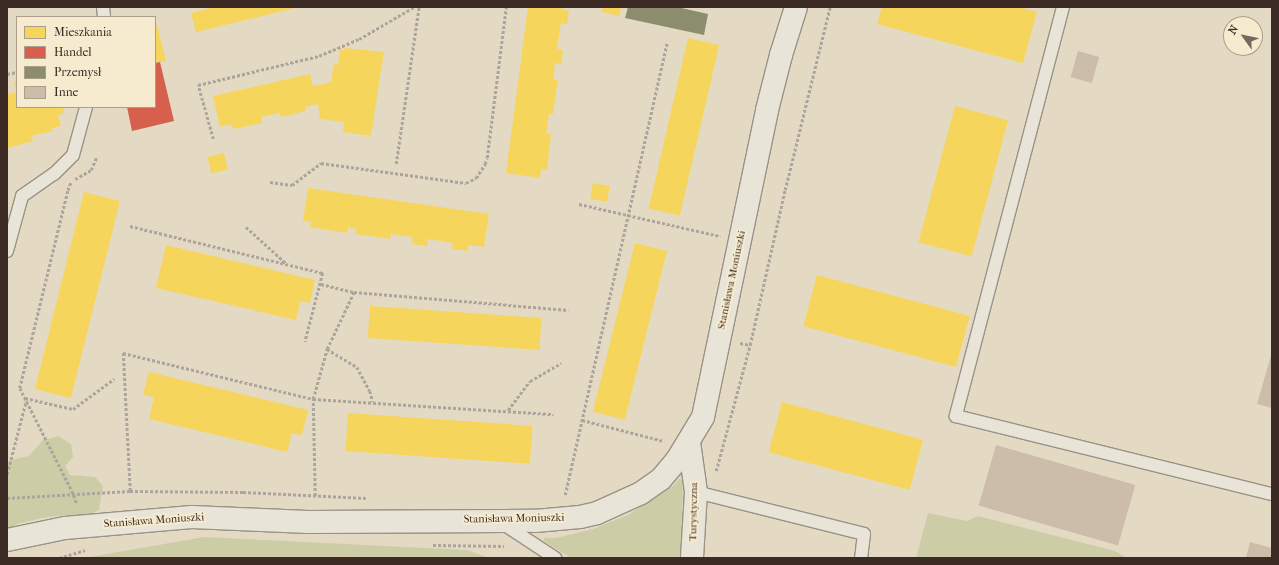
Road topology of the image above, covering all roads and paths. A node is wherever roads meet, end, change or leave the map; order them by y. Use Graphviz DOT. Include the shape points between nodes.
graph roads {
  1 [pos="414,7"];
  2 [pos="419,7"];
  3 [pos="506,7"];
  4 [pos="796,7"];
  5 [pos="830,7"];
  6 [pos="1063,7"];
  7 [pos="667,43"];
  8 [pos="86,108"];
  9 [pos="213,139"];
  10 [pos="97,156"];
  11 [pos="396,164"];
  12 [pos="270,182"];
  13 [pos="579,204"];
  14 [pos="629,215"];
  15 [pos="130,226"];
  16 [pos="246,227"];
  17 [pos="721,244"];
  18 [pos="7,251"];
  19 [pos="287,264"];
  20 [pos="320,284"];
  21 [pos="354,292"];
  22 [pos="568,310"];
  23 [pos="305,342"];
  24 [pos="327,349"];
  25 [pos="561,364"];
  26 [pos="114,379"];
  27 [pos="25,399"];
  28 [pos="313,399"];
  29 [pos="373,402"];
  30 [pos="507,411"];
  31 [pos="554,414"];
  32 [pos="582,420"];
  33 [pos="679,439"];
  34 [pos="666,441"];
  35 [pos="662,446"];
  36 [pos="7,474"];
  37 [pos="130,491"];
  38 [pos="703,493"];
  39 [pos="572,494"];
  40 [pos="1272,494"];
  41 [pos="74,495"];
  42 [pos="565,495"];
  43 [pos="315,496"];
  44 [pos="557,496"];
  45 [pos="7,498"];
  46 [pos="370,498"];
  47 [pos="498,520"];
  48 [pos="7,540"];
  49 [pos="555,558"];
  50 [pos="692,558"];
  51 [pos="861,558"];
  1 -- 9 [label="path" via="359,39 319,56 198,85"];
  2 -- 11 [label="path"];
  3 -- 12 [label="path" via="487,158 476,178 466,183 321,164 292,185"];
  4 -- 33 [label="street, Stanisława Moniuszki" via="767,110 703,417"];
  5 -- 38 [label="path" via="750,345"];
  6 -- 40 [label="lane" via="956,416"];
  7 -- 14 [label="path"];
  8 -- 18 [label="lane" via="73,155 54,174 22,196"];
  10 -- 27 [label="path" via="90,170 70,184 20,388"];
  13 -- 14 [label="path"];
  14 -- 17 [label="path" via="722,236"];
  14 -- 32 [label="path"];
  15 -- 19 [label="path"];
  16 -- 19 [label="path"];
  19 -- 20 [label="path" via="324,273"];
  20 -- 21 [label="path"];
  20 -- 23 [label="path"];
  21 -- 22 [label="path"];
  21 -- 24 [label="path"];
  24 -- 28 [label="path"];
  24 -- 29 [label="path" via="357,367"];
  25 -- 30 [label="path" via="530,381"];
  26 -- 27 [label="path" via="73,409"];
  27 -- 36 [label="path"];
  27 -- 41 [label="path"];
  28 -- 29 [label="path"];
  28 -- 37 [label="path" via="123,353"];
  28 -- 43 [label="path"];
  29 -- 30 [label="path"];
  30 -- 31 [label="path"];
  32 -- 34 [label="path"];
  32 -- 42 [label="path"];
  33 -- 34 [label="path"];
  33 -- 38 [label="street, Turystyczna"];
  33 -- 47 [label="street, Stanisława Moniuszki" via="661,479 618,505 580,517 535,521"];
  34 -- 35 [label="path"];
  37 -- 41 [label="path"];
  37 -- 43 [label="path" via="243,492"];
  38 -- 50 [label="street, Turystyczna"];
  38 -- 51 [label="lane" via="864,534"];
  39 -- 42 [label="path"];
  41 -- 45 [label="path"];
  42 -- 44 [label="path"];
  43 -- 46 [label="path"];
  47 -- 48 [label="street, Stanisława Moniuszki" via="308,522 192,517 65,528"];
  47 -- 49 [label="lane"];
}
